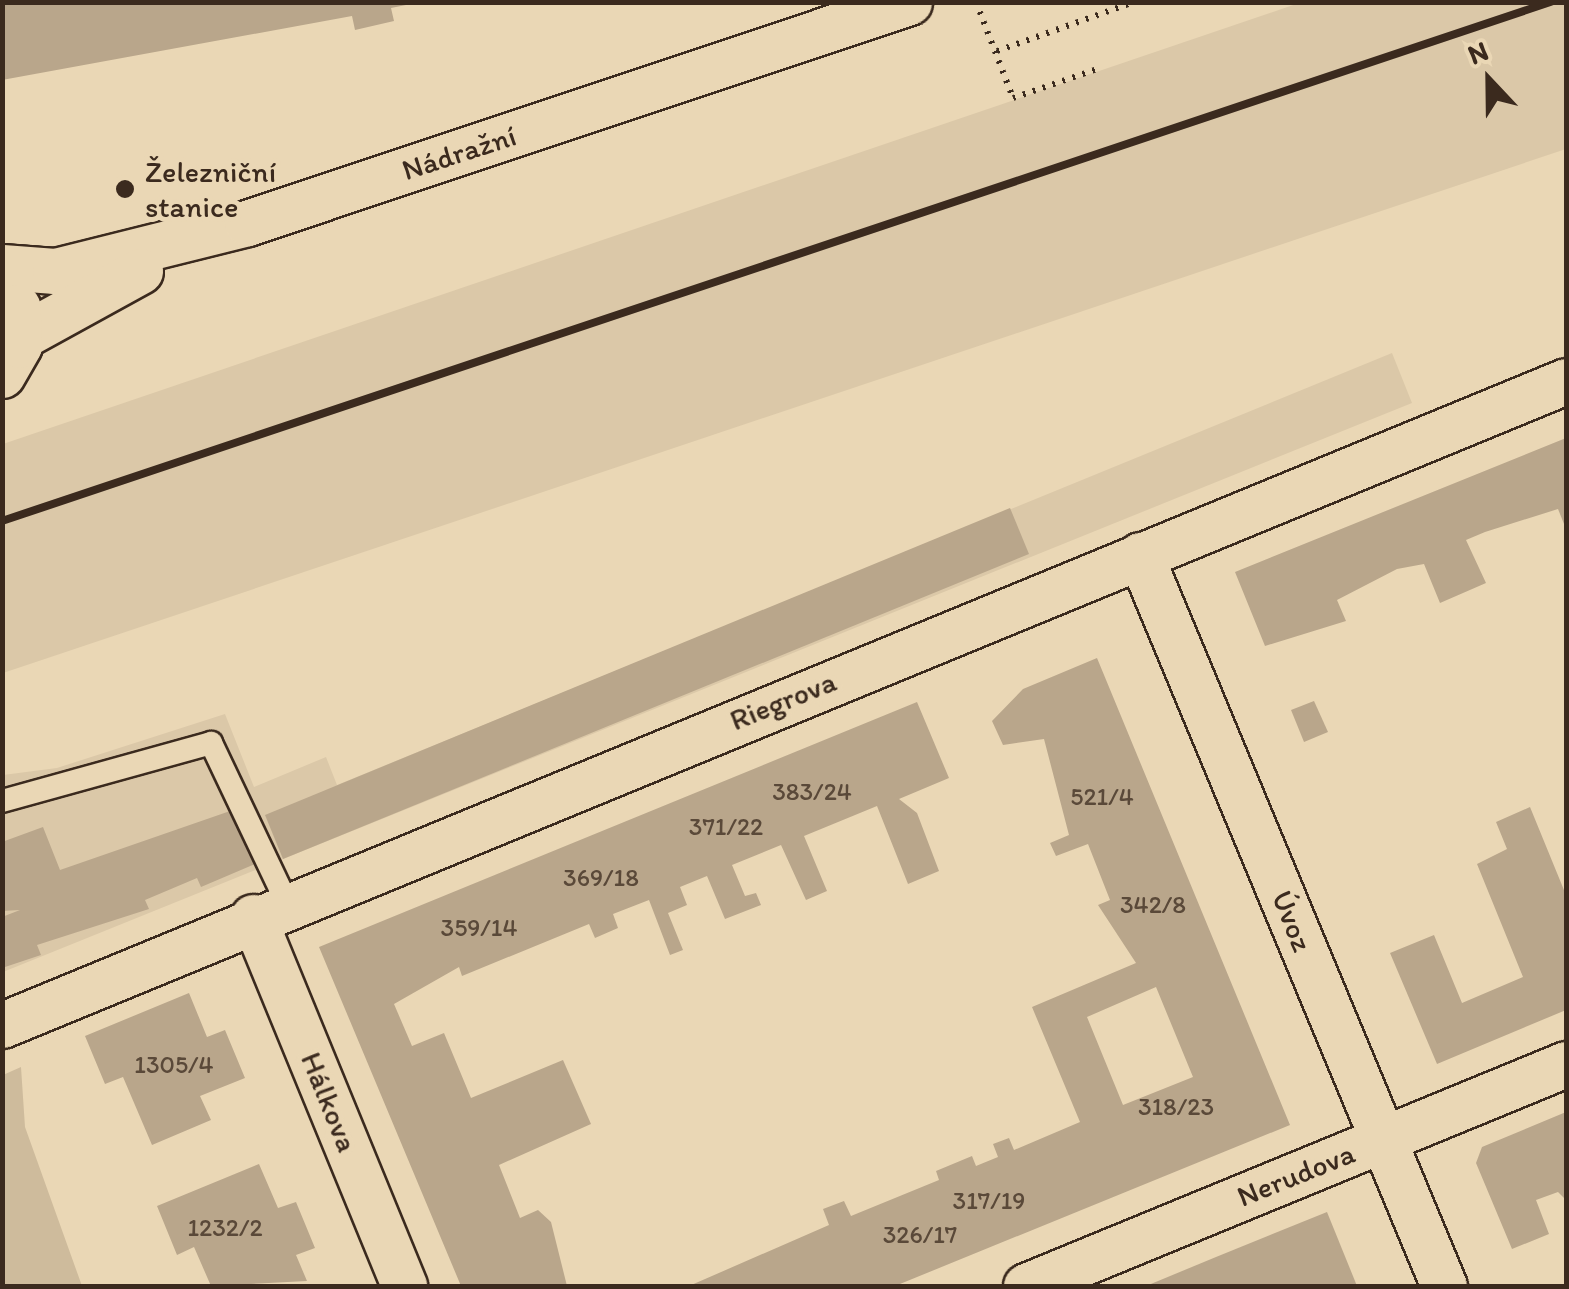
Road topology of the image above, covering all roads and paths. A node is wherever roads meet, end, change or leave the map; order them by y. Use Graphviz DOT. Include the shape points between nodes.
graph roads {
  1 [pos="909,2"];
  2 [pos="976,2"];
  3 [pos="1134,2"];
  4 [pos="997,51"];
  5 [pos="1097,70"];
  6 [pos="247,224"];
  7 [pos="2,267"];
  8 [pos="2,279"];
  9 [pos="11,356"];
  10 [pos="1566,382"];
  11 [pos="1140,554"];
  12 [pos="2,801"];
  13 [pos="270,911"];
  14 [pos="2,1026"];
  15 [pos="1566,1064"];
  16 [pos="1382,1140"];
  17 [pos="404,1286"];
  18 [pos="1026,1286"];
  19 [pos="1444,1286"];
  1 -- 6 [label="street, Nádražní"];
  2 -- 4 [label="path"];
  3 -- 4 [label="path"];
  4 -- 5 [label="path" via="1012,98"];
  6 -- 7 [label="street, Nádražní" via="55,271"];
  6 -- 9 [label="street" via="79,299"];
  8 -- 9 [label="street"];
  10 -- 11 [label="street, Riegrova"];
  11 -- 13 [label="street, Riegrova"];
  11 -- 16 [label="street, Úvoz"];
  12 -- 13 [label="lane" via="211,742"];
  13 -- 14 [label="street, Riegrova"];
  13 -- 17 [label="street, Hálkova"];
  15 -- 16 [label="street, Nerudova"];
  16 -- 18 [label="street, Nerudova"];
  16 -- 19 [label="street, Úvoz"];
}
